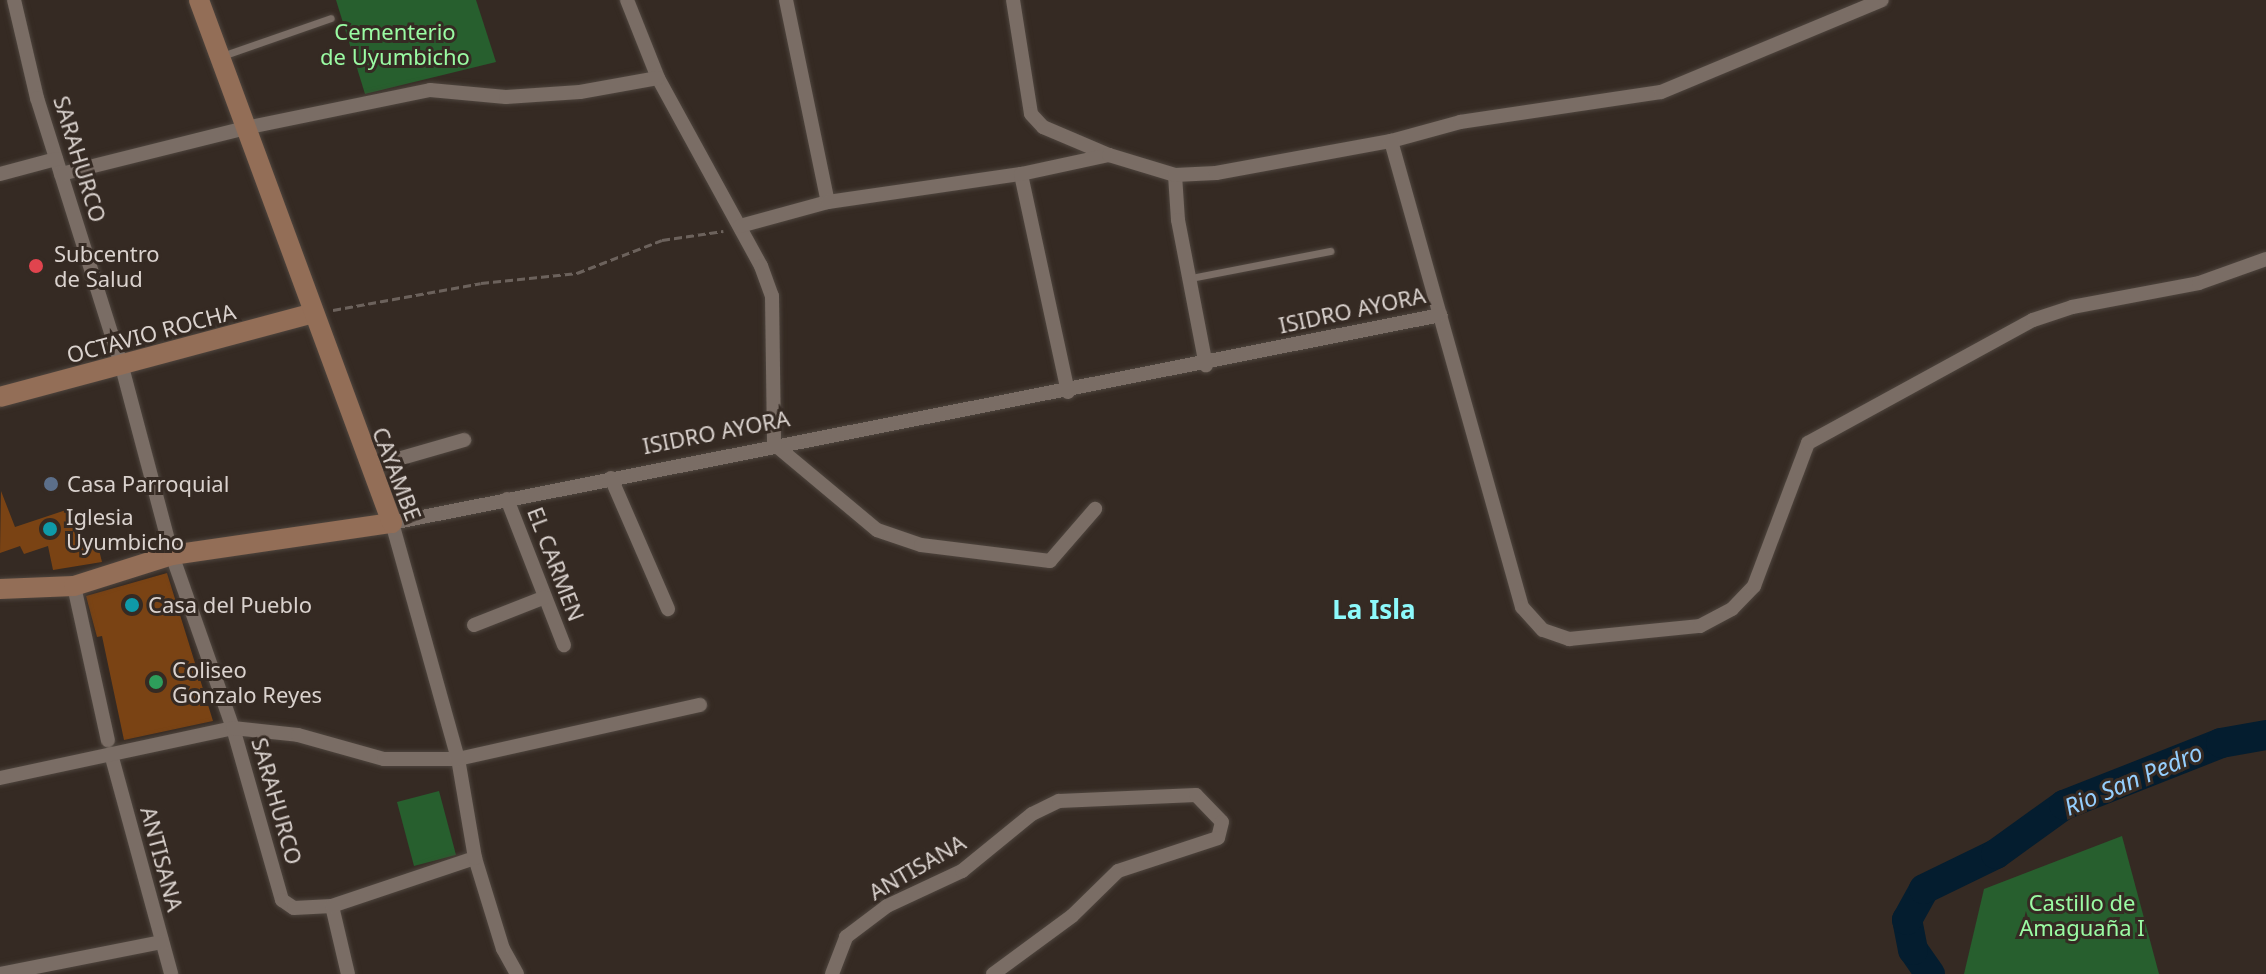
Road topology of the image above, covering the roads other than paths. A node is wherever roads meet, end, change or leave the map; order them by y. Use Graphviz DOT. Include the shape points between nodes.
graph roads {
  1 [pos="14,0"];
  2 [pos="199,0"];
  3 [pos="627,0"];
  4 [pos="786,0"];
  5 [pos="1013,0"];
  6 [pos="1882,0"];
  7 [pos="331,18"];
  8 [pos="220,56"];
  9 [pos="658,78"];
  10 [pos="245,128"];
  11 [pos="1391,141"];
  12 [pos="1109,155"];
  13 [pos="56,159"];
  14 [pos="0,174"];
  15 [pos="61,174"];
  16 [pos="1021,174"];
  17 [pos="1175,175"];
  18 [pos="828,202"];
  19 [pos="740,226"];
  20 [pos="1330,251"];
  21 [pos="2266,259"];
  22 [pos="1191,278"];
  23 [pos="313,313"];
  24 [pos="1441,315"];
  25 [pos="1206,365"];
  26 [pos="122,367"];
  27 [pos="1068,392"];
  28 [pos="0,397"];
  29 [pos="464,440"];
  30 [pos="774,444"];
  31 [pos="370,467"];
  32 [pos="611,478"];
  33 [pos="507,499"];
  34 [pos="1095,509"];
  35 [pos="392,523"];
  36 [pos="172,555"];
  37 [pos="74,586"];
  38 [pos="0,589"];
  39 [pos="545,597"];
  40 [pos="668,609"];
  41 [pos="474,625"];
  42 [pos="564,645"];
  43 [pos="700,705"];
  44 [pos="233,728"];
  45 [pos="110,747"];
  46 [pos="458,759"];
  47 [pos="0,778"];
  48 [pos="475,858"];
  49 [pos="332,906"];
  50 [pos="162,942"];
  51 [pos="0,974"];
  52 [pos="171,974"];
  53 [pos="348,974"];
  54 [pos="517,974"];
  55 [pos="832,974"];
  56 [pos="993,974"];
  1 -- 13 [label="street, SARAHURCO"];
  2 -- 8 [label="street, CAYAMBE"];
  3 -- 9 [label="street"];
  4 -- 18 [label="street"];
  5 -- 12 [label="street" via="1031,114 1043,127"];
  6 -- 11 [label="street" via="1661,92 1460,122"];
  7 -- 8 [label="lane"];
  8 -- 10 [label="street, CAYAMBE"];
  9 -- 10 [label="street" via="580,92 506,97 430,90"];
  9 -- 19 [label="street"];
  10 -- 15 [label="street"];
  10 -- 23 [label="street, CAYAMBE"];
  11 -- 17 [label="street" via="1287,164"];
  11 -- 24 [label="street"];
  12 -- 16 [label="street"];
  12 -- 17 [label="street"];
  13 -- 14 [label="street"];
  13 -- 15 [label="street, SARAHURCO"];
  15 -- 26 [label="street, SARAHURCO"];
  16 -- 18 [label="street"];
  16 -- 27 [label="street"];
  17 -- 22 [label="street"];
  18 -- 19 [label="street"];
  19 -- 30 [label="street" via="772,296"];
  20 -- 22 [label="lane"];
  21 -- 24 [label="street" via="2199,283 2072,307 1963,355 1808,443 1770,553 1754,586 1732,609 1700,626 1569,639 1543,630 1522,607"];
  22 -- 25 [label="street"];
  23 -- 26 [label="street, OCTAVIO ROCHA"];
  23 -- 31 [label="street, CAYAMBE"];
  24 -- 25 [label="street, ISIDRO AYORA"];
  25 -- 27 [label="street, ISIDRO AYORA"];
  26 -- 28 [label="street, OCTAVIO ROCHA"];
  26 -- 36 [label="street, SARAHURCO"];
  27 -- 30 [label="street, ISIDRO AYORA"];
  29 -- 31 [label="street"];
  30 -- 32 [label="street, ISIDRO AYORA"];
  30 -- 34 [label="street" via="877,530 921,545 1050,561"];
  31 -- 35 [label="street, CAYAMBE"];
  32 -- 33 [label="street, ISIDRO AYORA"];
  32 -- 40 [label="street"];
  33 -- 35 [label="street, ISIDRO AYORA"];
  33 -- 39 [label="street, EL CARMEN"];
  35 -- 36 [label="street, ISIDRO AYORA"];
  35 -- 46 [label="street, CAYAMBE"];
  36 -- 37 [label="street, ISIDRO AYORA"];
  36 -- 44 [label="street, SARAHURCO"];
  37 -- 38 [label="street, ISIDRO AYORA"];
  37 -- 45 [label="street, ANTISANA"];
  39 -- 41 [label="street"];
  39 -- 42 [label="street, EL CARMEN"];
  43 -- 46 [label="street"];
  44 -- 45 [label="street"];
  44 -- 46 [label="street" via="298,735 384,759"];
  44 -- 49 [label="street, SARAHURCO" via="282,900 294,908"];
  45 -- 47 [label="street"];
  45 -- 50 [label="street, ANTISANA"];
  46 -- 48 [label="street, CAYAMBE"];
  48 -- 49 [label="street, SARAHURCO"];
  48 -- 54 [label="street, CAYAMBE" via="503,949"];
  49 -- 53 [label="street"];
  50 -- 51 [label="street"];
  50 -- 52 [label="street, ANTISANA"];
  55 -- 56 [label="street, ANTISANA" via="846,937 887,906 962,871 1032,814 1059,801 1196,795 1222,822 1218,838 1118,871 1072,916"];
}
